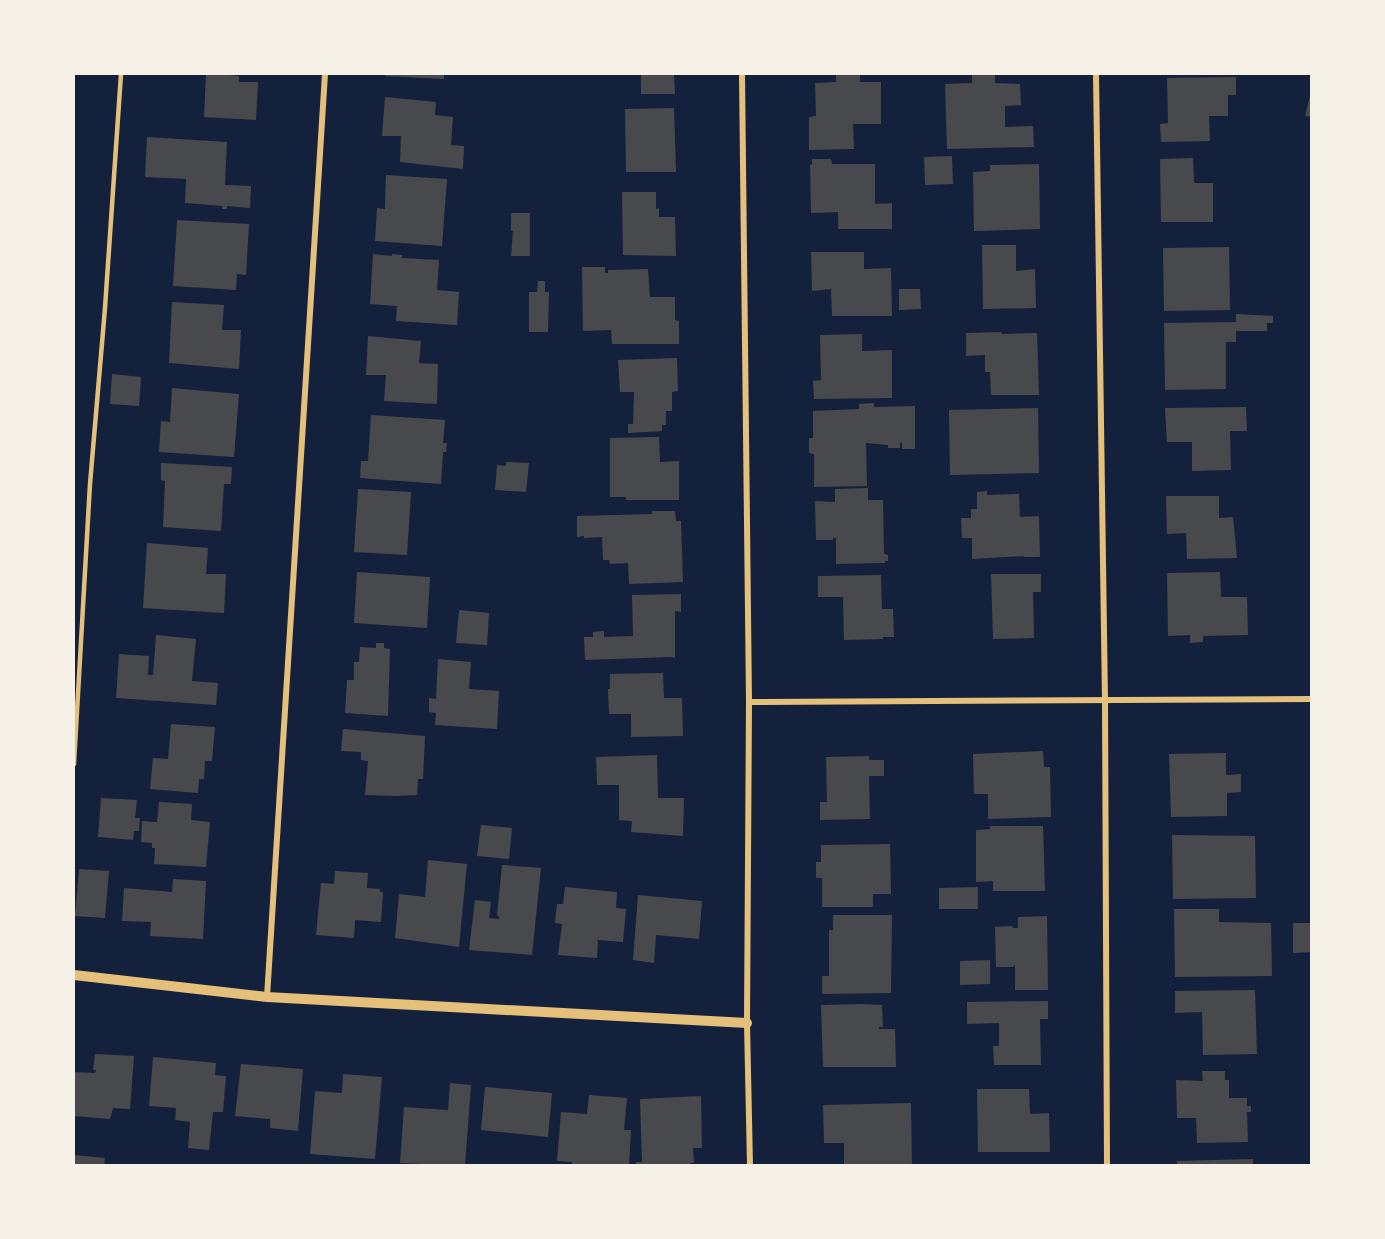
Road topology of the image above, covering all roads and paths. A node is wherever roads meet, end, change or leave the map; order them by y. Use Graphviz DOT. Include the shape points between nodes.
graph roads {
  1 [pos="121,74"];
  2 [pos="326,74"];
  3 [pos="742,74"];
  4 [pos="1096,74"];
  5 [pos="1311,699"];
  6 [pos="1105,701"];
  7 [pos="749,702"];
  8 [pos="74,764"];
  9 [pos="74,975"];
  10 [pos="267,997"];
  11 [pos="747,1023"];
  12 [pos="750,1166"];
  13 [pos="1107,1166"];
  1 -- 8 [label="lane" via="90,484"];
  2 -- 10 [label="street"];
  3 -- 7 [label="street"];
  4 -- 6 [label="street"];
  5 -- 6 [label="street"];
  6 -- 7 [label="street"];
  6 -- 13 [label="street"];
  7 -- 11 [label="street"];
  9 -- 10 [label="street"];
  10 -- 11 [label="street"];
  11 -- 12 [label="street"];
}
